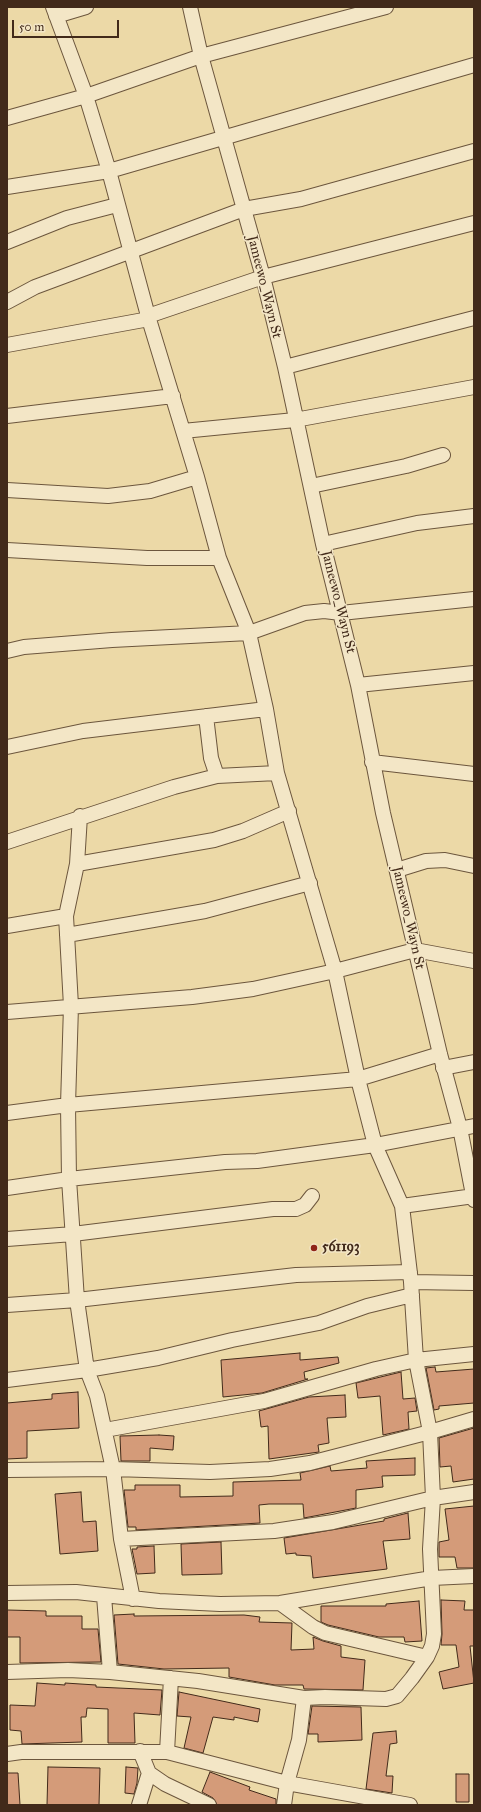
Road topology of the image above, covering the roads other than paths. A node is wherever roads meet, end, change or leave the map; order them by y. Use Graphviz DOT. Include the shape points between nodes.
graph roads {
  1 [pos="86,7"];
  2 [pos="190,7"];
  3 [pos="386,7"];
  4 [pos="55,12"];
  5 [pos="201,56"];
  6 [pos="474,65"];
  7 [pos="86,96"];
  8 [pos="7,118"];
  9 [pos="224,137"];
  10 [pos="474,151"];
  11 [pos="109,171"];
  12 [pos="7,187"];
  13 [pos="117,205"];
  14 [pos="244,209"];
  15 [pos="474,223"];
  16 [pos="7,242"];
  17 [pos="132,251"];
  18 [pos="262,276"];
  19 [pos="7,302"];
  20 [pos="148,318"];
  21 [pos="474,318"];
  22 [pos="7,345"];
  23 [pos="285,367"];
  24 [pos="474,387"];
  25 [pos="172,396"];
  26 [pos="7,416"];
  27 [pos="295,420"];
  28 [pos="183,431"];
  29 [pos="443,455"];
  30 [pos="197,477"];
  31 [pos="311,486"];
  32 [pos="7,490"];
  33 [pos="474,516"];
  34 [pos="323,544"];
  35 [pos="7,550"];
  36 [pos="219,558"];
  37 [pos="474,599"];
  38 [pos="341,613"];
  39 [pos="249,634"];
  40 [pos="7,651"];
  41 [pos="474,672"];
  42 [pos="358,685"];
  43 [pos="266,708"];
  44 [pos="206,716"];
  45 [pos="7,747"];
  46 [pos="372,762"];
  47 [pos="277,773"];
  48 [pos="474,774"];
  49 [pos="217,776"];
  50 [pos="289,811"];
  51 [pos="80,816"];
  52 [pos="7,842"];
  53 [pos="77,864"];
  54 [pos="474,866"];
  55 [pos="397,870"];
  56 [pos="310,883"];
  57 [pos="66,916"];
  58 [pos="7,926"];
  59 [pos="67,935"];
  60 [pos="415,950"];
  61 [pos="474,961"];
  62 [pos="335,971"];
  63 [pos="71,1006"];
  64 [pos="7,1012"];
  65 [pos="440,1054"];
  66 [pos="474,1062"];
  67 [pos="443,1068"];
  68 [pos="358,1079"];
  69 [pos="68,1105"];
  70 [pos="7,1113"];
  71 [pos="467,1127"];
  72 [pos="375,1145"];
  73 [pos="69,1179"];
  74 [pos="7,1188"];
  75 [pos="312,1196"];
  76 [pos="474,1198"];
  77 [pos="402,1206"];
  78 [pos="73,1234"];
  79 [pos="7,1239"];
  80 [pos="411,1283"];
  81 [pos="474,1283"];
  82 [pos="77,1300"];
  83 [pos="7,1305"];
  84 [pos="474,1354"];
  85 [pos="416,1360"];
  86 [pos="87,1370"];
  87 [pos="7,1380"];
  88 [pos="474,1419"];
  89 [pos="105,1430"];
  90 [pos="430,1432"];
  91 [pos="114,1469"];
  92 [pos="7,1470"];
  93 [pos="474,1492"];
  94 [pos="433,1498"];
  95 [pos="121,1539"];
  96 [pos="474,1576"];
  97 [pos="432,1578"];
  98 [pos="7,1593"];
  99 [pos="104,1596"];
  100 [pos="133,1599"];
  101 [pos="280,1603"];
  102 [pos="427,1657"];
  103 [pos="7,1672"];
  104 [pos="110,1672"];
  105 [pos="171,1678"];
  106 [pos="304,1698"];
  107 [pos="140,1751"];
  108 [pos="167,1752"];
  109 [pos="7,1754"];
  110 [pos="149,1773"];
  111 [pos="287,1783"];
  112 [pos="139,1805"];
  113 [pos="209,1805"];
  114 [pos="284,1805"];
  115 [pos="410,1805"];
  1 -- 4 [label="street"];
  2 -- 5 [label="street, Jameewo_Wayn St"];
  3 -- 5 [label="street"];
  4 -- 7 [label="street"];
  5 -- 7 [label="street"];
  5 -- 9 [label="street, Jameewo_Wayn St"];
  6 -- 9 [label="street"];
  7 -- 8 [label="street"];
  7 -- 11 [label="street"];
  9 -- 11 [label="street"];
  9 -- 14 [label="street, Jameewo_Wayn St"];
  10 -- 14 [label="street" via="301,199"];
  11 -- 12 [label="street"];
  11 -- 13 [label="street"];
  13 -- 16 [label="street" via="67,218"];
  13 -- 17 [label="street"];
  14 -- 17 [label="street"];
  14 -- 18 [label="street, Jameewo_Wayn St"];
  15 -- 18 [label="street"];
  17 -- 19 [label="street" via="35,287"];
  17 -- 20 [label="street"];
  18 -- 20 [label="street"];
  18 -- 23 [label="street, Jameewo_Wayn St"];
  20 -- 22 [label="street"];
  20 -- 25 [label="street"];
  21 -- 23 [label="street"];
  23 -- 27 [label="street, Jameewo_Wayn St"];
  24 -- 27 [label="street"];
  25 -- 26 [label="street"];
  25 -- 28 [label="street"];
  27 -- 28 [label="street"];
  27 -- 31 [label="street, Jameewo_Wayn St"];
  28 -- 30 [label="street"];
  29 -- 31 [label="street" via="406,466"];
  30 -- 32 [label="street" via="150,491 108,496"];
  30 -- 36 [label="street"];
  31 -- 34 [label="street, Jameewo_Wayn St"];
  33 -- 34 [label="street" via="418,523"];
  34 -- 38 [label="street, Jameewo_Wayn St"];
  35 -- 36 [label="street" via="147,558"];
  36 -- 39 [label="street"];
  37 -- 38 [label="street"];
  38 -- 39 [label="street" via="306,612"];
  38 -- 42 [label="street, Jameewo_Wayn St"];
  39 -- 40 [label="street" via="112,640 24,647"];
  39 -- 43 [label="street"];
  41 -- 42 [label="street"];
  42 -- 46 [label="street, Jameewo_Wayn St"];
  43 -- 44 [label="street"];
  43 -- 47 [label="street"];
  44 -- 45 [label="street" via="83,731"];
  44 -- 49 [label="street" via="211,758"];
  46 -- 48 [label="street"];
  46 -- 55 [label="street, Jameewo_Wayn St"];
  47 -- 49 [label="street"];
  47 -- 50 [label="street"];
  49 -- 51 [label="street"];
  50 -- 53 [label="street" via="243,831 214,840"];
  50 -- 56 [label="street"];
  51 -- 52 [label="street"];
  51 -- 53 [label="street"];
  53 -- 57 [label="street"];
  54 -- 55 [label="street" via="444,860 426,861"];
  55 -- 60 [label="street, Jameewo_Wayn St"];
  56 -- 59 [label="street" via="205,911"];
  56 -- 62 [label="street"];
  57 -- 58 [label="street"];
  57 -- 59 [label="street"];
  59 -- 63 [label="street"];
  60 -- 61 [label="street"];
  60 -- 62 [label="street"];
  60 -- 65 [label="street, Jameewo_Wayn St"];
  62 -- 63 [label="street" via="253,989 192,997"];
  62 -- 68 [label="street"];
  63 -- 64 [label="street"];
  63 -- 69 [label="street"];
  65 -- 67 [label="street, Jameewo_Wayn St"];
  65 -- 68 [label="street"];
  66 -- 67 [label="street"];
  67 -- 71 [label="street, Jameewo_Wayn St"];
  68 -- 69 [label="street"];
  68 -- 72 [label="street"];
  69 -- 70 [label="street"];
  69 -- 73 [label="street"];
  71 -- 72 [label="street"];
  71 -- 76 [label="street, Jameewo_Wayn St"];
  72 -- 73 [label="street" via="257,1161 225,1162"];
  72 -- 77 [label="street"];
  73 -- 74 [label="street"];
  73 -- 78 [label="street"];
  75 -- 78 [label="street" via="305,1205 296,1209 273,1209"];
  76 -- 77 [label="street"];
  77 -- 80 [label="street"];
  78 -- 79 [label="street"];
  78 -- 82 [label="street"];
  80 -- 81 [label="street"];
  80 -- 82 [label="street" via="296,1275"];
  80 -- 85 [label="street"];
  80 -- 86 [label="street" via="367,1306 320,1323 158,1358"];
  82 -- 83 [label="street"];
  82 -- 86 [label="street"];
  84 -- 85 [label="street"];
  85 -- 89 [label="street" via="376,1368 264,1401"];
  85 -- 90 [label="street"];
  86 -- 87 [label="street"];
  86 -- 89 [label="street" via="97,1396"];
  88 -- 90 [label="street"];
  89 -- 91 [label="street"];
  90 -- 91 [label="street" via="310,1463 270,1469 210,1472"];
  90 -- 94 [label="street"];
  91 -- 92 [label="street"];
  91 -- 95 [label="street"];
  93 -- 94 [label="street"];
  94 -- 95 [label="street" via="333,1522 274,1531"];
  94 -- 97 [label="street" via="430,1549"];
  95 -- 100 [label="street"];
  96 -- 97 [label="street"];
  97 -- 101 [label="street"];
  97 -- 102 [label="street" via="434,1634"];
  98 -- 99 [label="street" via="76,1592"];
  99 -- 100 [label="street"];
  99 -- 104 [label="street"];
  100 -- 101 [label="street" via="220,1604"];
  101 -- 102 [label="street" via="325,1633"];
  102 -- 106 [label="street" via="393,1699"];
  103 -- 104 [label="street"];
  104 -- 105 [label="street"];
  105 -- 106 [label="street"];
  105 -- 108 [label="street"];
  106 -- 111 [label="street" via="299,1740"];
  107 -- 108 [label="street"];
  107 -- 109 [label="street"];
  107 -- 110 [label="street"];
  108 -- 111 [label="street"];
  110 -- 112 [label="street"];
  110 -- 113 [label="street" via="165,1784"];
  111 -- 114 [label="street"];
  111 -- 115 [label="street"];
}
